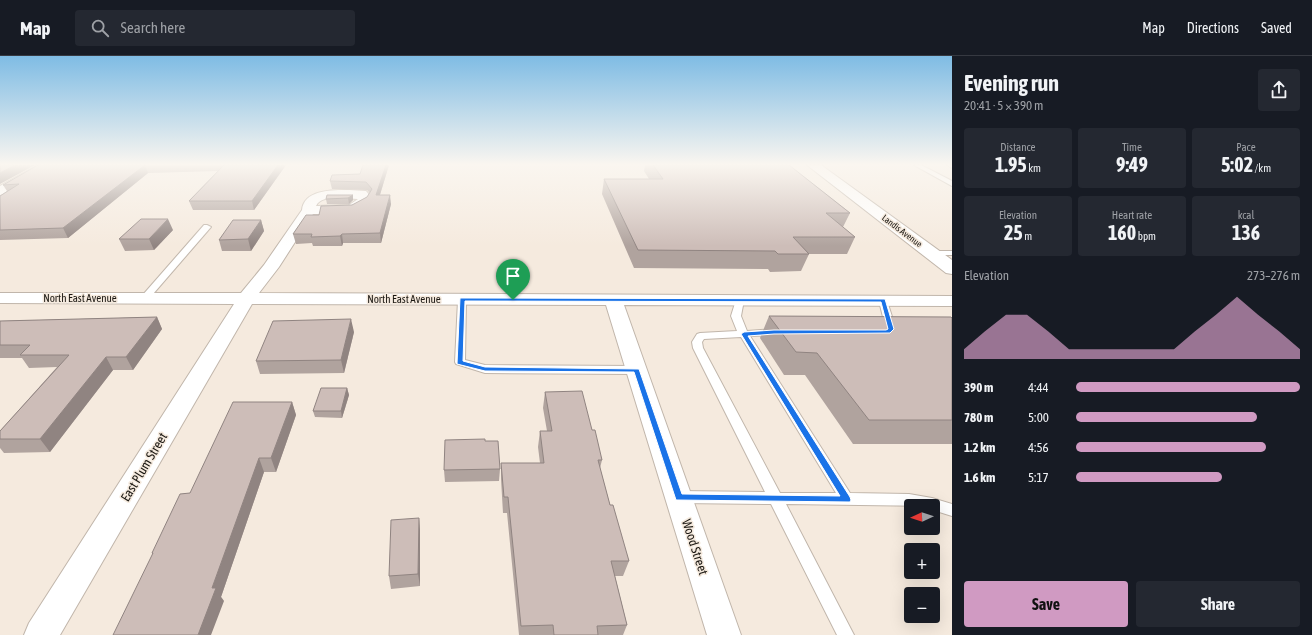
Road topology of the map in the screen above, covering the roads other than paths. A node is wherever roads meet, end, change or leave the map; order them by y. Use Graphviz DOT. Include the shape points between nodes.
graph roads {
  1 [pos="849,192"];
  2 [pos="309,210"];
  3 [pos="207,228"];
  4 [pos="931,253"];
  5 [pos="952,253"];
  6 [pos="952,269"];
  7 [pos="0,298"];
  8 [pos="144,299"];
  9 [pos="246,299"];
  10 [pos="462,300"];
  11 [pos="613,300"];
  12 [pos="740,300"];
  13 [pos="883,301"];
  14 [pos="952,301"];
  15 [pos="782,332"];
  16 [pos="882,333"];
  17 [pos="744,334"];
  18 [pos="636,370"];
  19 [pos="679,497"];
  20 [pos="777,499"];
  21 [pos="847,500"];
  22 [pos="952,510"];
  23 [pos="41,635"];
  24 [pos="724,635"];
  25 [pos="846,635"];
  1 -- 4 [label="main road, Landis Avenue"];
  2 -- 9 [label="street, East Plum Street"];
  3 -- 8 [label="lane"];
  4 -- 5 [label="lane"];
  4 -- 6 [label="main road, Landis Avenue"];
  7 -- 8 [label="street, North East Avenue"];
  8 -- 9 [label="street, North East Avenue"];
  9 -- 10 [label="street, North East Avenue"];
  9 -- 23 [label="street, East Plum Street"];
  10 -- 11 [label="street, North East Avenue"];
  10 -- 18 [label="lane" via="460,362 485,369"];
  11 -- 12 [label="street, North East Avenue"];
  11 -- 18 [label="street, Wood Street"];
  12 -- 13 [label="street, North East Avenue"];
  12 -- 17 [label="lane" via="736,321"];
  13 -- 14 [label="street, North East Avenue"];
  13 -- 16 [label="lane" via="891,329"];
  15 -- 17 [label="lane"];
  17 -- 20 [label="lane" via="700,336 698,348"];
  17 -- 21 [label="lane"];
  18 -- 19 [label="street, Wood Street"];
  19 -- 20 [label="lane"];
  19 -- 24 [label="street, Wood Street"];
  20 -- 21 [label="lane"];
  20 -- 25 [label="lane"];
  21 -- 22 [label="lane" via="909,500"];
}
